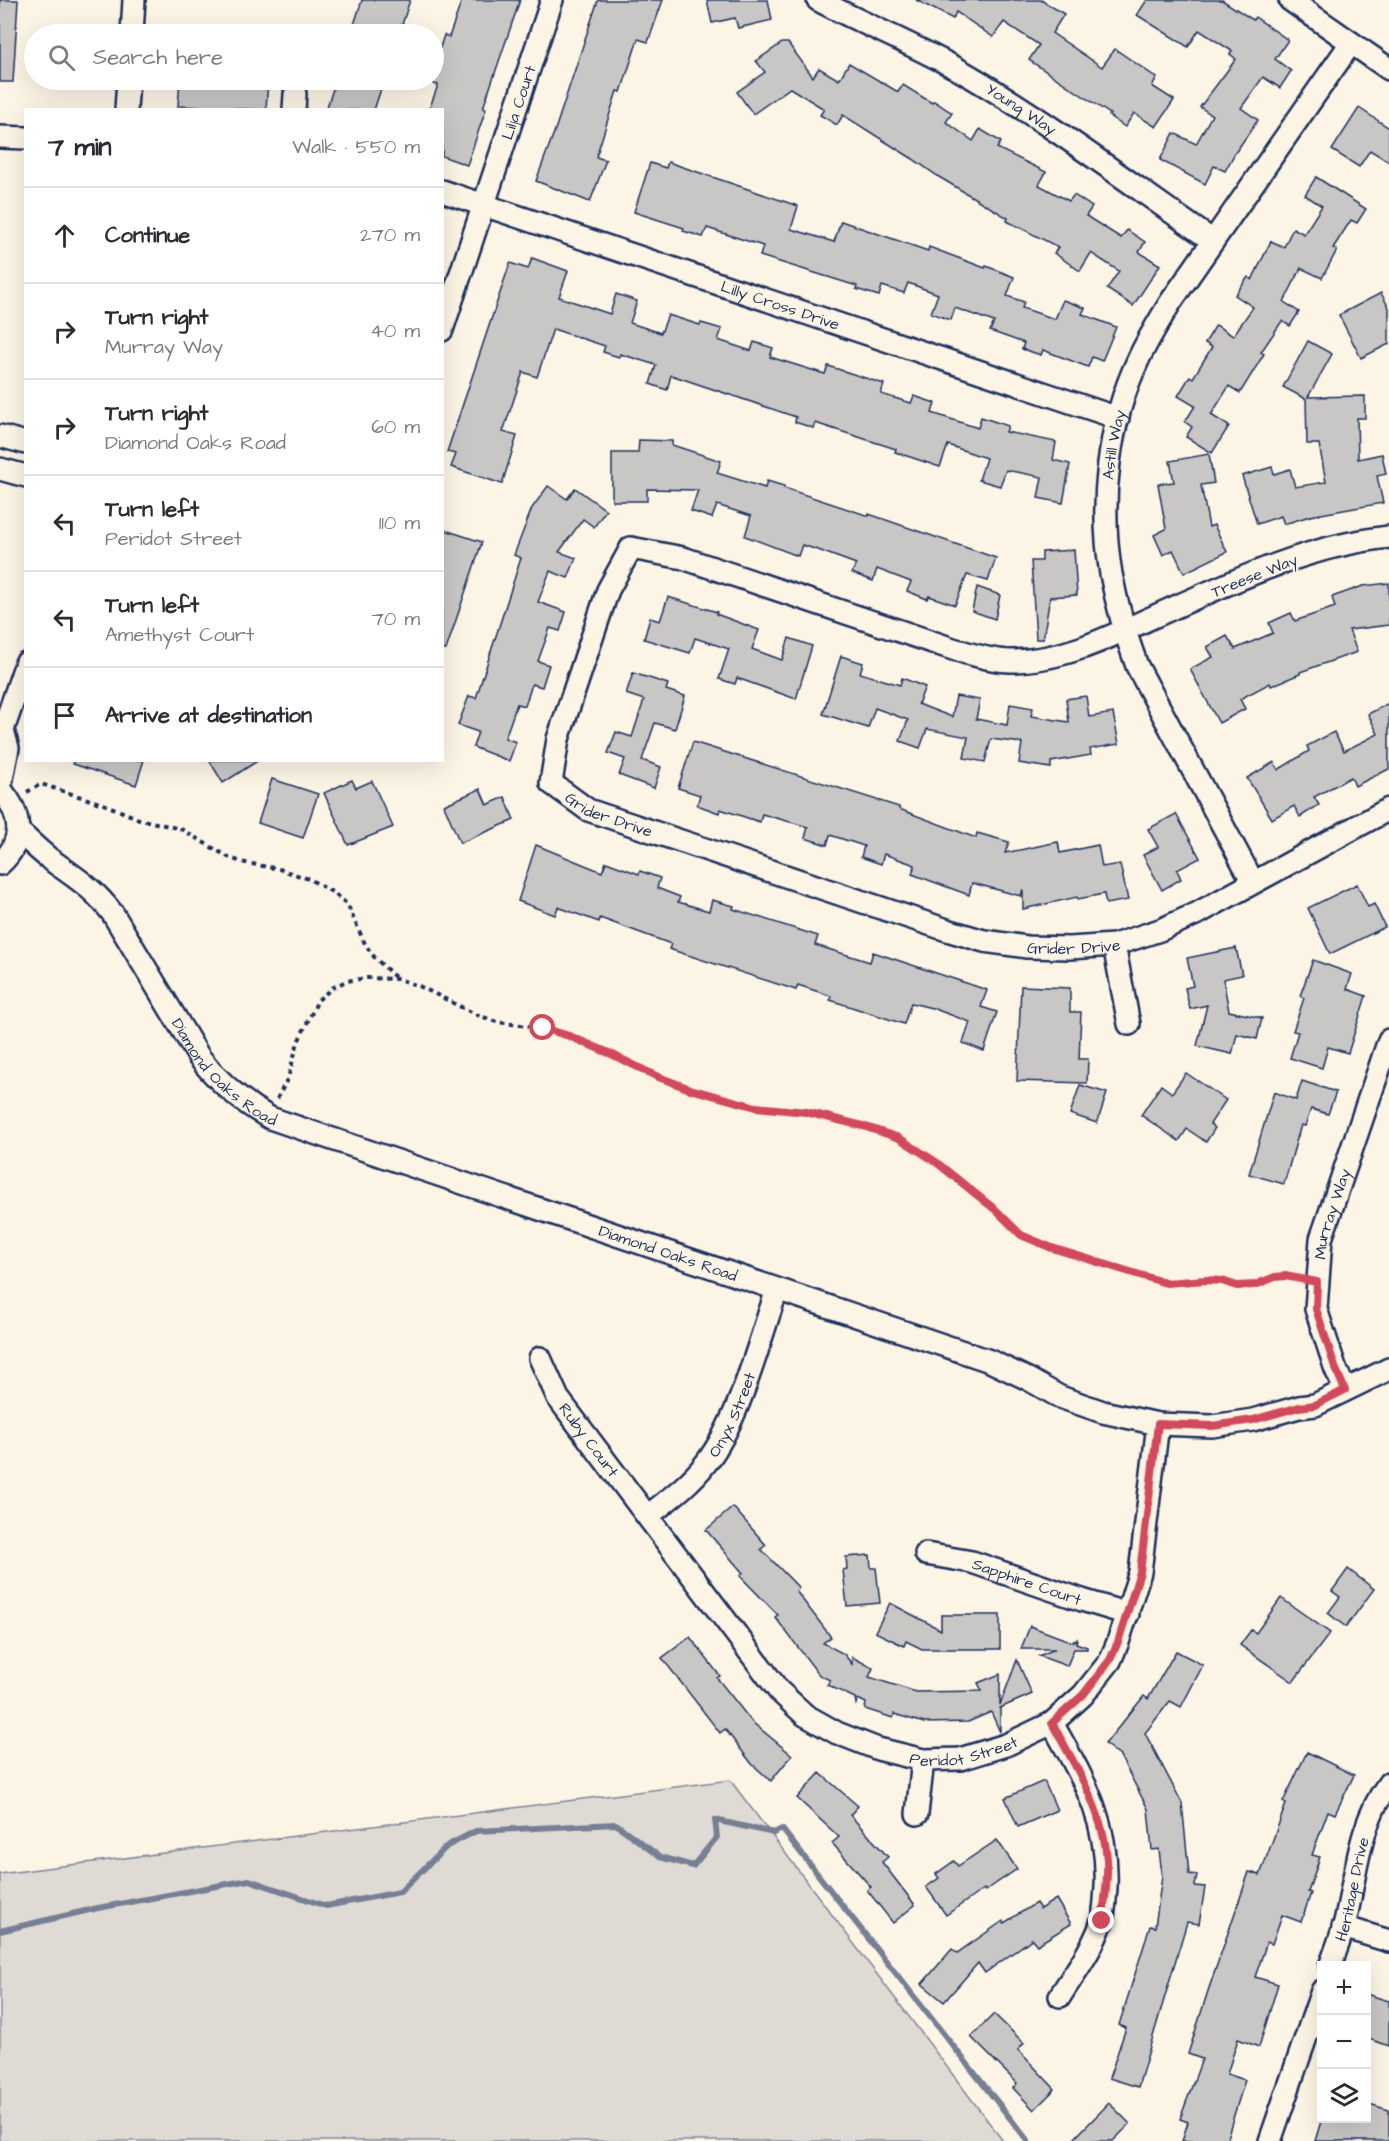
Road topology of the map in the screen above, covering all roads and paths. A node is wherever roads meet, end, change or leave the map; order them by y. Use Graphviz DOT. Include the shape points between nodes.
graph roads {
  1 [pos="134,0"];
  2 [pos="552,0"];
  3 [pos="818,0"];
  4 [pos="1290,0"];
  5 [pos="133,24"];
  6 [pos="1351,43"];
  7 [pos="1389,69"];
  8 [pos="127,90"];
  9 [pos="126,108"];
  10 [pos="0,137"];
  11 [pos="24,138"];
  12 [pos="444,192"];
  13 [pos="484,205"];
  14 [pos="1213,241"];
  15 [pos="444,324"];
  16 [pos="1118,418"];
  17 [pos="0,436"];
  18 [pos="24,442"];
  19 [pos="0,468"];
  20 [pos="24,475"];
  21 [pos="1389,537"];
  22 [pos="1124,631"];
  23 [pos="24,668"];
  24 [pos="2,731"];
  25 [pos="5,795"];
  26 [pos="1388,812"];
  27 [pos="18,831"];
  28 [pos="3,861"];
  29 [pos="53,862"];
  30 [pos="1253,882"];
  31 [pos="1114,945"];
  32 [pos="398,979"];
  33 [pos="1129,1024"];
  34 [pos="1389,1040"];
  35 [pos="270,1118"];
  36 [pos="1317,1282"];
  37 [pos="777,1290"];
  38 [pos="540,1358"];
  39 [pos="1389,1369"];
  40 [pos="1345,1390"];
  41 [pos="1158,1424"];
  42 [pos="648,1516"];
  43 [pos="926,1554"];
  44 [pos="1128,1614"];
  45 [pos="1052,1723"];
  46 [pos="923,1760"];
  47 [pos="1389,1782"];
  48 [pos="916,1814"];
  49 [pos="1343,1927"];
  50 [pos="1389,1941"];
  51 [pos="1331,1961"];
  52 [pos="1060,1996"];
  53 [pos="1317,2005"];
  54 [pos="1270,2141"];
  1 -- 5 [label="street"];
  2 -- 13 [label="street, Lilja Court"];
  3 -- 14 [label="street, Young Way" via="969,76"];
  4 -- 6 [label="street"];
  6 -- 7 [label="street"];
  6 -- 14 [label="street, Astill Way"];
  8 -- 9 [label="street"];
  10 -- 11 [label="street"];
  12 -- 13 [label="street, Lilly Cross Drive"];
  13 -- 15 [label="street, Lilja Court"];
  13 -- 16 [label="street, Lilly Cross Drive"];
  14 -- 16 [label="street, Astill Way" via="1152,333"];
  16 -- 22 [label="street, Astill Way" via="1107,488 1107,528 1111,573"];
  17 -- 18 [label="street"];
  19 -- 20 [label="street"];
  21 -- 22 [label="street, Treese Way" via="1286,560"];
  22 -- 30 [label="street, Astill Way" via="1137,666"];
  22 -- 31 [label="street, Grider Drive" via="1041,658 985,658 683,558 631,548 605,600 558,739 550,783 588,810 984,941 1028,947"];
  23 -- 24 [label="street"];
  24 -- 25 [label="street" via="8,748"];
  25 -- 27 [label="street" via="17,816"];
  25 -- 32 [label="path" via="40,784 181,830 241,862 309,879 347,904 366,946"];
  26 -- 30 [label="street, Grider Drive"];
  27 -- 28 [label="street" via="14,847"];
  27 -- 29 [label="street, Diamond Oaks Road"];
  28 -- 29 [label="street, Diamond Oaks Road"];
  29 -- 35 [label="street, Diamond Oaks Road" via="86,884 113,914 186,1039 210,1071 245,1104"];
  30 -- 31 [label="street, Grider Drive" via="1198,913"];
  31 -- 33 [label="street"];
  32 -- 35 [label="path" via="346,981 318,1000 297,1042 288,1078"];
  32 -- 36 [label="path" via="497,1022 569,1036 690,1089 756,1107 806,1112 899,1138 936,1162 1021,1235 1052,1248 1166,1283 1206,1280 1255,1285 1285,1276"];
  34 -- 36 [label="street, Murray Way" via="1321,1239"];
  35 -- 37 [label="street, Diamond Oaks Road"];
  36 -- 40 [label="street, Murray Way" via="1316,1309"];
  37 -- 41 [label="street, Diamond Oaks Road" via="990,1361 1060,1397 1103,1412"];
  37 -- 42 [label="street, Onyx Street" via="724,1438 704,1466"];
  38 -- 42 [label="street, Ruby Court" via="558,1398"];
  39 -- 40 [label="street, Diamond Oaks Road"];
  40 -- 41 [label="street, Diamond Oaks Road" via="1315,1405 1253,1420 1212,1426"];
  41 -- 44 [label="street, Peridot Street" via="1140,1572"];
  42 -- 46 [label="street, Peridot Street" via="779,1691 805,1715 878,1749"];
  43 -- 44 [label="street, Sapphire Court" via="972,1562"];
  44 -- 45 [label="street, Peridot Street" via="1110,1660 1083,1695"];
  45 -- 46 [label="street, Peridot Street" via="1006,1745 960,1759"];
  45 -- 52 [label="street" via="1092,1802 1107,1860 1102,1921 1091,1948"];
  46 -- 48 [label="street"];
  47 -- 49 [label="street, Heritage Drive" via="1379,1796 1359,1846"];
  49 -- 50 [label="street"];
  49 -- 51 [label="street, Heritage Drive"];
  53 -- 54 [label="street"];
}
